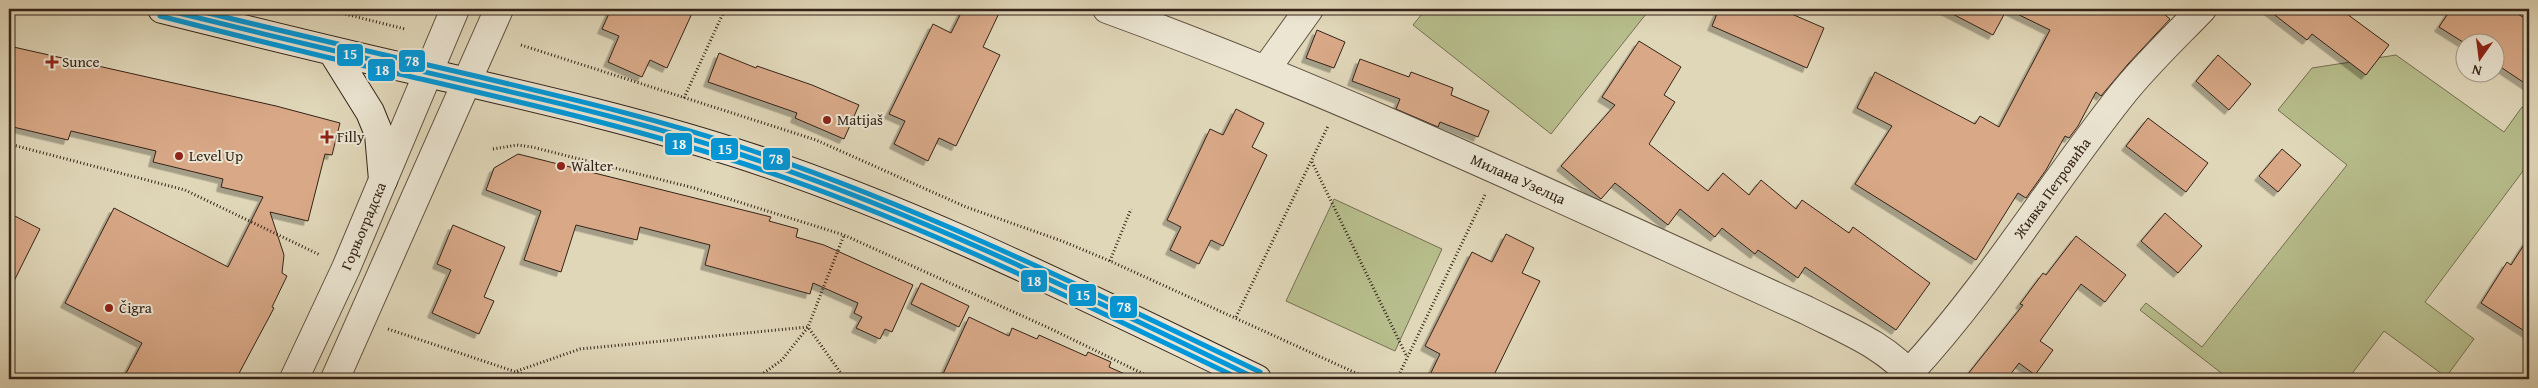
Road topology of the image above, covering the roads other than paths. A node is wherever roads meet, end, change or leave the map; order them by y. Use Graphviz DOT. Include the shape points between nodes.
graph roads {
  1 [pos="162,9"];
  2 [pos="455,9"];
  3 [pos="500,9"];
  4 [pos="1108,9"];
  5 [pos="1309,9"];
  6 [pos="2202,9"];
  7 [pos="332,51"];
  8 [pos="1266,69"];
  9 [pos="429,74"];
  10 [pos="467,82"];
  11 [pos="383,180"];
  12 [pos="1911,376"];
  13 [pos="294,379"];
  14 [pos="335,379"];
  15 [pos="1258,379"];
  1 -- 7 [label="street"];
  2 -- 9 [label="street, Горњоградска"];
  3 -- 10 [label="street"];
  4 -- 8 [label="street, Милана Узелца"];
  5 -- 8 [label="street"];
  6 -- 12 [label="street, Живка Петровића" via="2121,96 1994,271"];
  7 -- 9 [label="street"];
  7 -- 11 [label="street" via="370,112 379,134"];
  8 -- 12 [label="street, Милана Узелца" via="1806,310 1878,348"];
  9 -- 10 [label="street"];
  9 -- 11 [label="street, Горњоградска"];
  10 -- 14 [label="street"];
  10 -- 15 [label="street" via="677,134 860,196 1014,264"];
  11 -- 13 [label="street, Горњоградска"];
}
